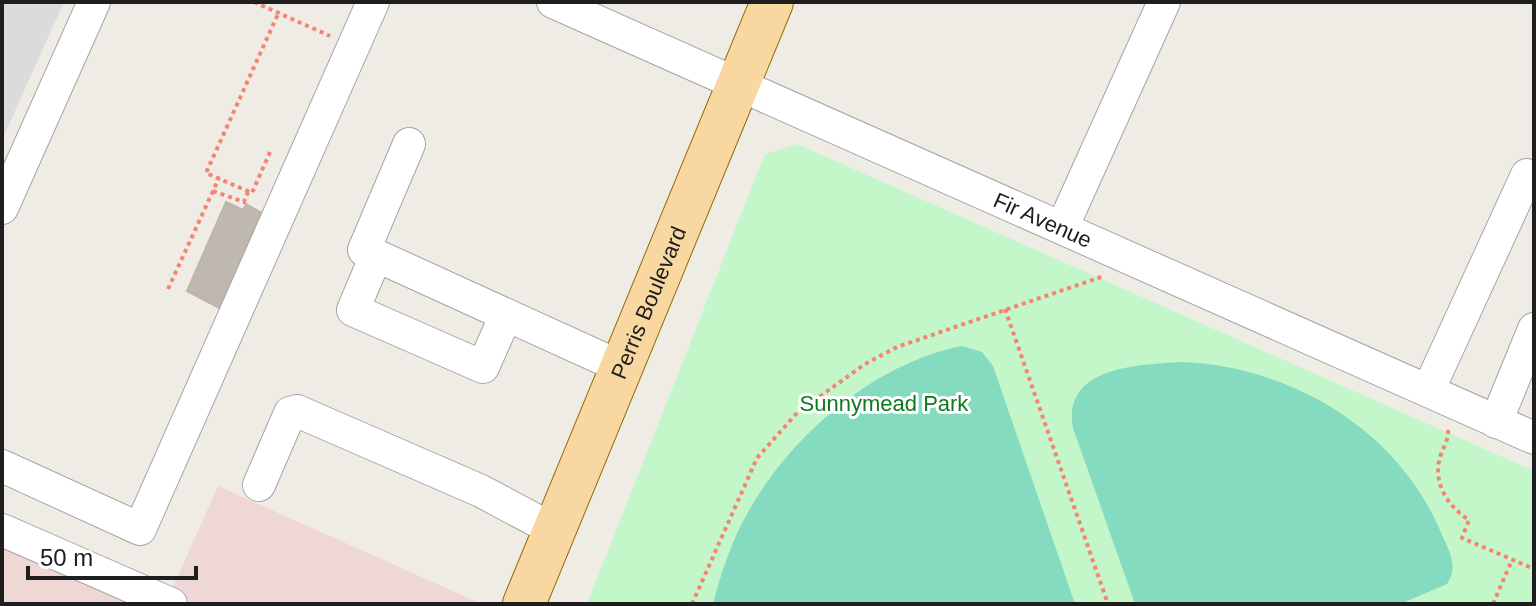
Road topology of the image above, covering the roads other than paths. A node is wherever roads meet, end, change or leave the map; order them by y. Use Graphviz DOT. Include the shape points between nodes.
graph roads {
  1 [pos="94,2"];
  2 [pos="373,2"];
  3 [pos="553,2"];
  4 [pos="772,2"];
  5 [pos="1164,2"];
  6 [pos="736,83"];
  7 [pos="409,144"];
  8 [pos="1527,175"];
  9 [pos="2,208"];
  10 [pos="1062,228"];
  11 [pos="376,256"];
  12 [pos="506,315"];
  13 [pos="1534,329"];
  14 [pos="621,367"];
  15 [pos="1428,391"];
  16 [pos="1496,422"];
  17 [pos="1534,438"];
  18 [pos="2,466"];
  19 [pos="259,485"];
  20 [pos="2,530"];
  21 [pos="554,530"];
  22 [pos="171,604"];
  23 [pos="524,604"];
  1 -- 9 [label="street"];
  2 -- 18 [label="street" via="140,529"];
  3 -- 6 [label="street, Fir Avenue"];
  4 -- 6 [label="main road, Perris Boulevard"];
  5 -- 10 [label="street"];
  6 -- 10 [label="street, Fir Avenue"];
  6 -- 14 [label="main road, Perris Boulevard"];
  7 -- 11 [label="street" via="364,250"];
  8 -- 15 [label="street"];
  10 -- 15 [label="street, Fir Avenue"];
  11 -- 12 [label="street"];
  11 -- 12 [label="street" via="353,310 483,367"];
  12 -- 14 [label="street"];
  13 -- 16 [label="street"];
  14 -- 21 [label="main road, Perris Boulevard"];
  15 -- 16 [label="street, Fir Avenue"];
  16 -- 17 [label="street, Fir Avenue"];
  19 -- 21 [label="street" via="290,413 297,411 481,491"];
  20 -- 22 [label="street"];
  21 -- 23 [label="main road, Perris Boulevard"];
}
